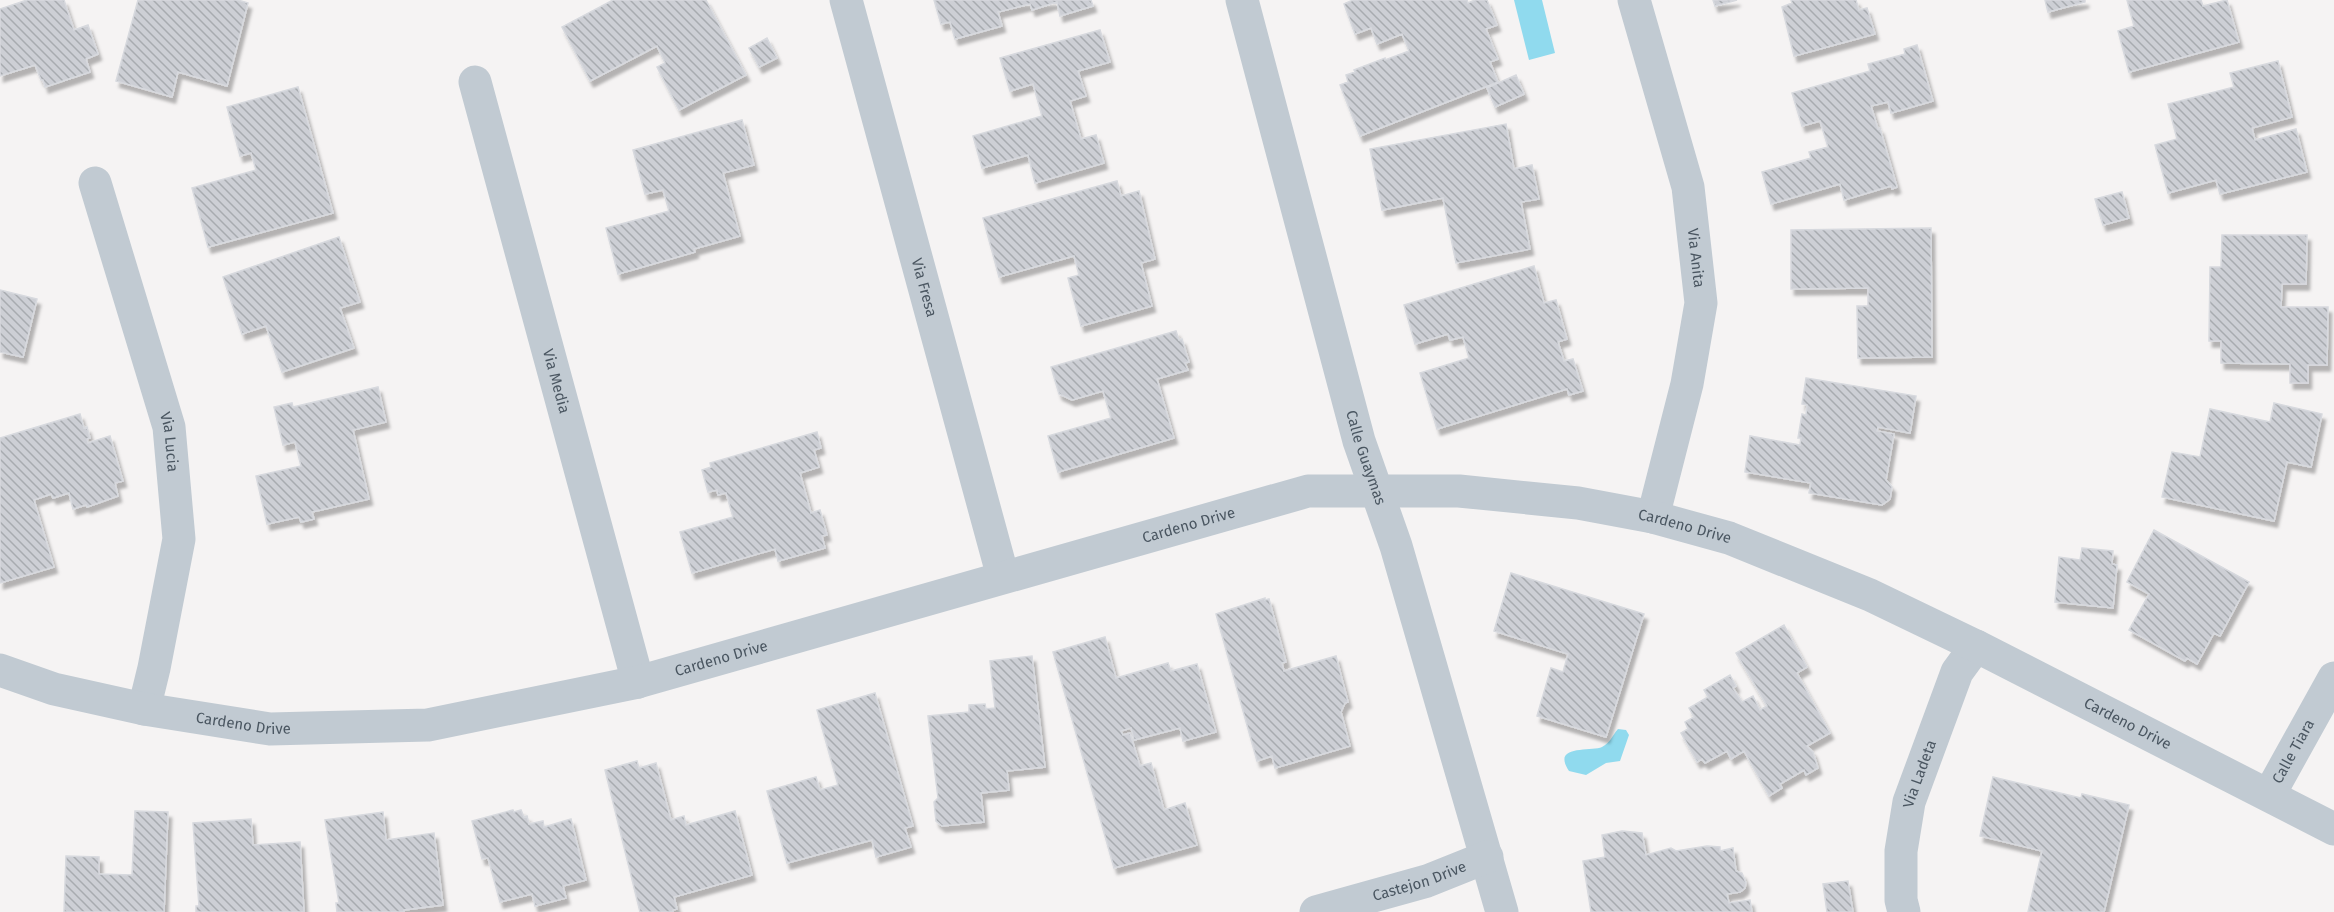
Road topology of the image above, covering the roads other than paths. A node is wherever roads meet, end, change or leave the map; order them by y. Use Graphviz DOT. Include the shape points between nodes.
graph roads {
  1 [pos="846,0"];
  2 [pos="1242,0"];
  3 [pos="1634,0"];
  4 [pos="475,82"];
  5 [pos="95,183"];
  6 [pos="1378,490"];
  7 [pos="1653,517"];
  8 [pos="1003,577"];
  9 [pos="1976,646"];
  10 [pos="0,670"];
  11 [pos="2334,678"];
  12 [pos="638,682"];
  13 [pos="144,709"];
  14 [pos="2269,795"];
  15 [pos="2334,829"];
  16 [pos="1486,856"];
  17 [pos="1316,912"];
  18 [pos="1502,912"];
  19 [pos="1904,912"];
  1 -- 8 [label="street, Via Fresa"];
  2 -- 6 [label="street, Calle Guaymas" via="1359,441"];
  3 -- 7 [label="street, Via Anita" via="1688,187 1701,303 1687,384"];
  4 -- 12 [label="street, Via Media"];
  5 -- 13 [label="street, Via Lucia" via="169,427 179,538"];
  6 -- 7 [label="street, Cardeno Drive" via="1459,491 1578,503"];
  6 -- 8 [label="street, Cardeno Drive" via="1308,491"];
  6 -- 16 [label="street, Calle Guaymas"];
  7 -- 9 [label="street, Cardeno Drive" via="1729,538 1870,595"];
  8 -- 12 [label="street, Cardeno Drive"];
  9 -- 14 [label="street, Cardeno Drive"];
  9 -- 19 [label="street, Via Ladeta" via="1957,672 1909,802 1901,851"];
  10 -- 13 [label="street, Cardeno Drive" via="54,689"];
  11 -- 14 [label="street, Calle Tiara"];
  12 -- 13 [label="street, Cardeno Drive" via="428,725 270,729"];
  14 -- 15 [label="street, Cardeno Drive"];
  16 -- 17 [label="street, Castejon Drive" via="1427,881"];
  16 -- 18 [label="street, Calle Guaymas"];
}
